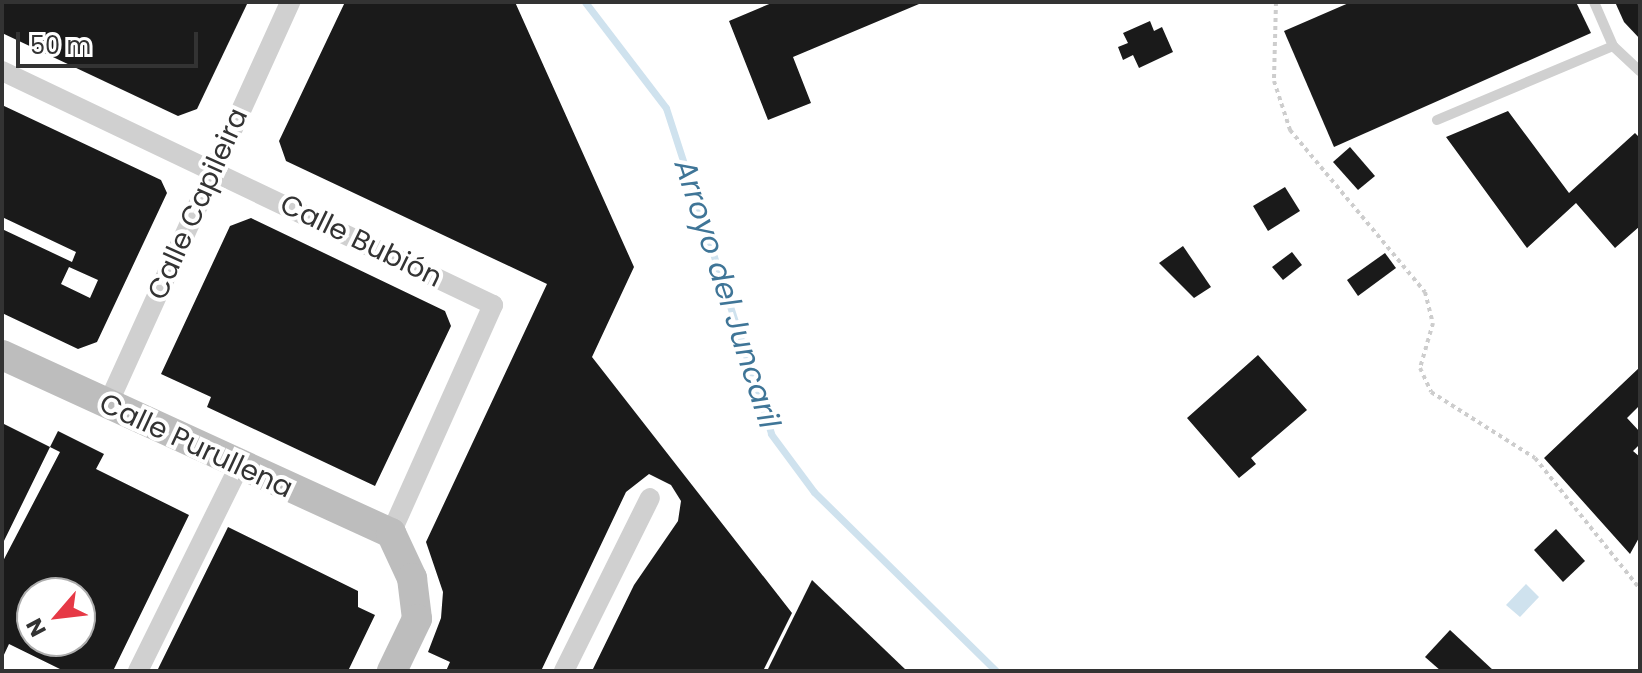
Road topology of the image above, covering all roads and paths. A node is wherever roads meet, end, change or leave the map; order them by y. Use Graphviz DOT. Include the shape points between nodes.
graph roads {
  1 [pos="290,2"];
  2 [pos="1276,2"];
  3 [pos="1594,2"];
  4 [pos="1613,46"];
  5 [pos="2,71"];
  6 [pos="1640,71"];
  7 [pos="1437,120"];
  8 [pos="213,169"];
  9 [pos="2,355"];
  10 [pos="107,406"];
  11 [pos="239,467"];
  12 [pos="650,498"];
  13 [pos="391,533"];
  14 [pos="1640,589"];
  15 [pos="138,671"];
  16 [pos="392,671"];
  17 [pos="564,671"];
  1 -- 8 [label="street, Calle Capileira"];
  2 -- 14 [label="path" via="1274,81 1290,130 1425,292 1433,323 1420,368 1431,392 1535,458"];
  3 -- 4 [label="lane"];
  4 -- 6 [label="lane"];
  4 -- 7 [label="lane"];
  5 -- 8 [label="street, Calle Bubión"];
  8 -- 10 [label="street, Calle Capileira"];
  8 -- 13 [label="street, Calle Bubión" via="493,305"];
  9 -- 10 [label="street, Calle Purullena"];
  10 -- 11 [label="street, Calle Purullena"];
  11 -- 13 [label="street, Calle Purullena"];
  11 -- 15 [label="street"];
  12 -- 17 [label="street"];
  13 -- 16 [label="street" via="412,578 417,619"];
}
